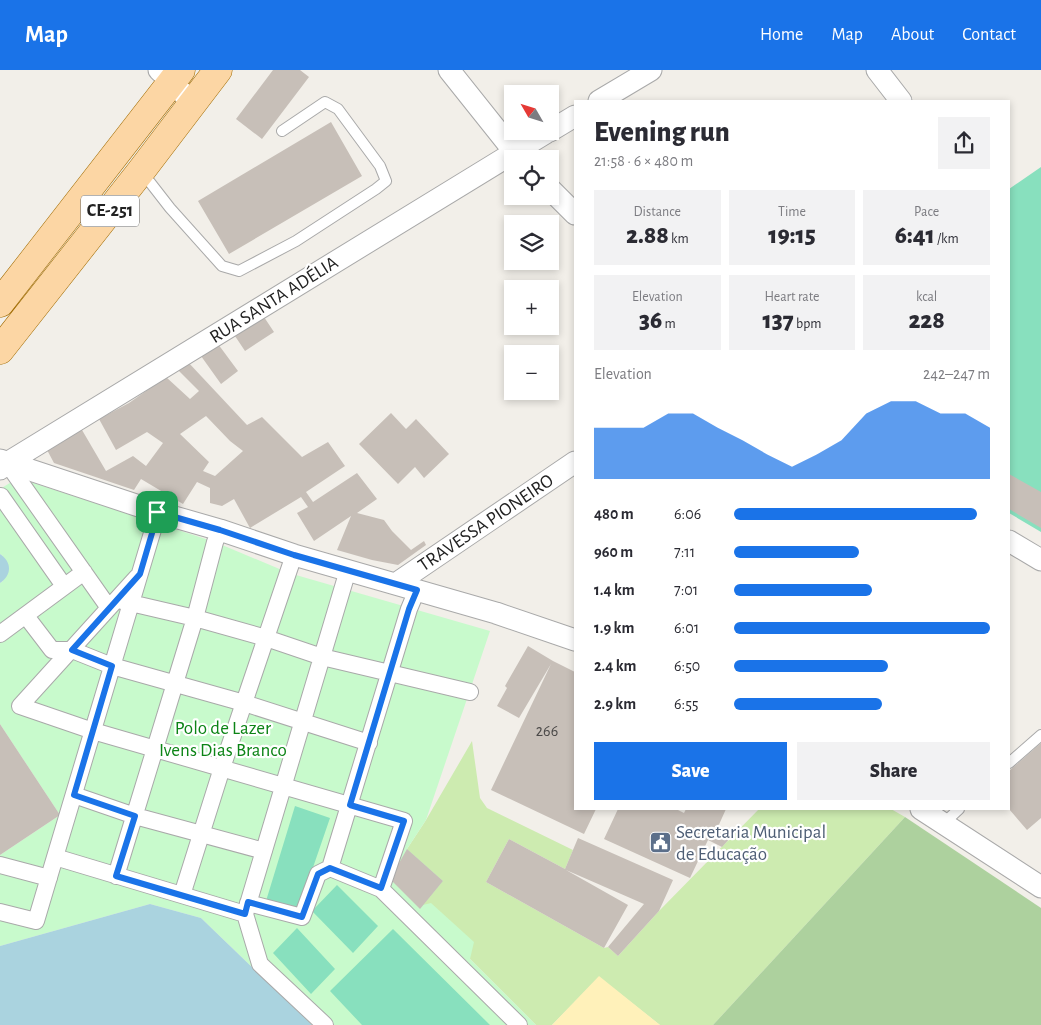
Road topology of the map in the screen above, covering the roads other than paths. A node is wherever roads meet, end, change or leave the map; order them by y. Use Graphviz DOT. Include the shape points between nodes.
graph roads {
  1 [pos="218,70"];
  2 [pos="449,70"];
  3 [pos="651,70"];
  4 [pos="877,70"];
  5 [pos="170,74"];
  6 [pos="601,100"];
  7 [pos="900,100"];
  8 [pos="193,103"];
  9 [pos="574,117"];
  10 [pos="559,125"];
  11 [pos="282,131"];
  12 [pos="537,140"];
  13 [pos="512,150"];
  14 [pos="525,150"];
  15 [pos="504,164"];
  16 [pos="141,171"];
  17 [pos="559,198"];
  18 [pos="574,213"];
  19 [pos="0,303"];
  20 [pos="0,350"];
  21 [pos="574,463"];
  22 [pos="2,464"];
  23 [pos="0,496"];
  24 [pos="157,512"];
  25 [pos="220,530"];
  26 [pos="1010,542"];
  27 [pos="294,555"];
  28 [pos="1041,560"];
  29 [pos="348,570"];
  30 [pos="84,572"];
  31 [pos="64,586"];
  32 [pos="407,587"];
  33 [pos="119,603"];
  34 [pos="26,616"];
  35 [pos="195,618"];
  36 [pos="0,634"];
  37 [pos="266,638"];
  38 [pos="574,640"];
  39 [pos="72,650"];
  40 [pos="322,657"];
  41 [pos="112,666"];
  42 [pos="389,674"];
  43 [pos="174,684"];
  44 [pos="470,692"];
  45 [pos="244,703"];
  46 [pos="302,722"];
  47 [pos="93,731"];
  48 [pos="1041,735"];
  49 [pos="368,743"];
  50 [pos="155,749"];
  51 [pos="1010,762"];
  52 [pos="222,768"];
  53 [pos="283,786"];
  54 [pos="74,795"];
  55 [pos="350,805"];
  56 [pos="925,810"];
  57 [pos="135,816"];
  58 [pos="951,816"];
  59 [pos="201,835"];
  60 [pos="264,851"];
  61 [pos="55,858"];
  62 [pos="0,865"];
  63 [pos="330,868"];
  64 [pos="116,876"];
  65 [pos="49,878"];
  66 [pos="1041,887"];
  67 [pos="381,888"];
  68 [pos="182,895"];
  69 [pos="247,908"];
  70 [pos="0,912"];
  71 [pos="325,1025"];
  72 [pos="519,1025"];
  1 -- 8 [label="main road, CE-251"];
  2 -- 13 [label="street"];
  3 -- 6 [label="street"];
  4 -- 7 [label="street"];
  5 -- 8 [label="street"];
  5 -- 19 [label="main road, CE-251"];
  8 -- 16 [label="main road, CE-251"];
  9 -- 10 [label="street, RUA SANTA ADÉLIA"];
  11 -- 16 [label="lane" via="325,102 338,109 380,166 386,181 296,241 239,271 222,266"];
  12 -- 14 [label="street, RUA SANTA ADÉLIA"];
  15 -- 22 [label="street, RUA SANTA ADÉLIA"];
  16 -- 20 [label="main road, CE-251"];
  17 -- 18 [label="street"];
  21 -- 32 [label="street, TRAVESSA PIONEIRO"];
  22 -- 24 [label="street"];
  22 -- 30 [label="street"];
  23 -- 31 [label="street"];
  24 -- 25 [label="street"];
  24 -- 33 [label="street" via="140,574"];
  25 -- 27 [label="street"];
  25 -- 35 [label="street"];
  26 -- 28 [label="street"];
  27 -- 29 [label="street"];
  27 -- 37 [label="street"];
  29 -- 32 [label="street"];
  29 -- 40 [label="street"];
  30 -- 31 [label="street"];
  30 -- 33 [label="street"];
  31 -- 34 [label="street"];
  32 -- 38 [label="street"];
  32 -- 42 [label="street" via="409,609"];
  33 -- 35 [label="street"];
  33 -- 39 [label="street"];
  33 -- 41 [label="street"];
  34 -- 36 [label="street"];
  34 -- 39 [label="street" via="52,650"];
  35 -- 37 [label="street"];
  35 -- 43 [label="street"];
  37 -- 40 [label="street"];
  37 -- 45 [label="street"];
  39 -- 41 [label="street"];
  39 -- 47 [label="street" via="20,706"];
  40 -- 42 [label="street"];
  40 -- 46 [label="street"];
  41 -- 43 [label="street"];
  41 -- 47 [label="street"];
  42 -- 44 [label="street"];
  42 -- 49 [label="street"];
  43 -- 45 [label="street"];
  43 -- 50 [label="street"];
  45 -- 46 [label="street"];
  45 -- 52 [label="street"];
  46 -- 49 [label="street"];
  46 -- 53 [label="street"];
  47 -- 50 [label="street"];
  47 -- 54 [label="street"];
  48 -- 51 [label="lane"];
  49 -- 55 [label="street"];
  50 -- 52 [label="street"];
  50 -- 57 [label="street"];
  52 -- 53 [label="street"];
  52 -- 59 [label="street"];
  53 -- 55 [label="street"];
  53 -- 60 [label="street"];
  54 -- 57 [label="street"];
  54 -- 61 [label="street"];
  55 -- 63 [label="street"];
  55 -- 67 [label="street" via="404,821"];
  56 -- 58 [label="street"];
  57 -- 59 [label="street"];
  57 -- 64 [label="street"];
  58 -- 66 [label="street"];
  59 -- 60 [label="street"];
  59 -- 68 [label="street"];
  60 -- 69 [label="street"];
  61 -- 64 [label="street"];
  61 -- 65 [label="street"];
  62 -- 65 [label="street"];
  63 -- 67 [label="street"];
  63 -- 69 [label="street" via="318,874 302,917"];
  64 -- 68 [label="street"];
  65 -- 70 [label="street" via="36,921"];
  67 -- 72 [label="street"];
  68 -- 69 [label="street"];
  69 -- 71 [label="street" via="260,964"];
}
